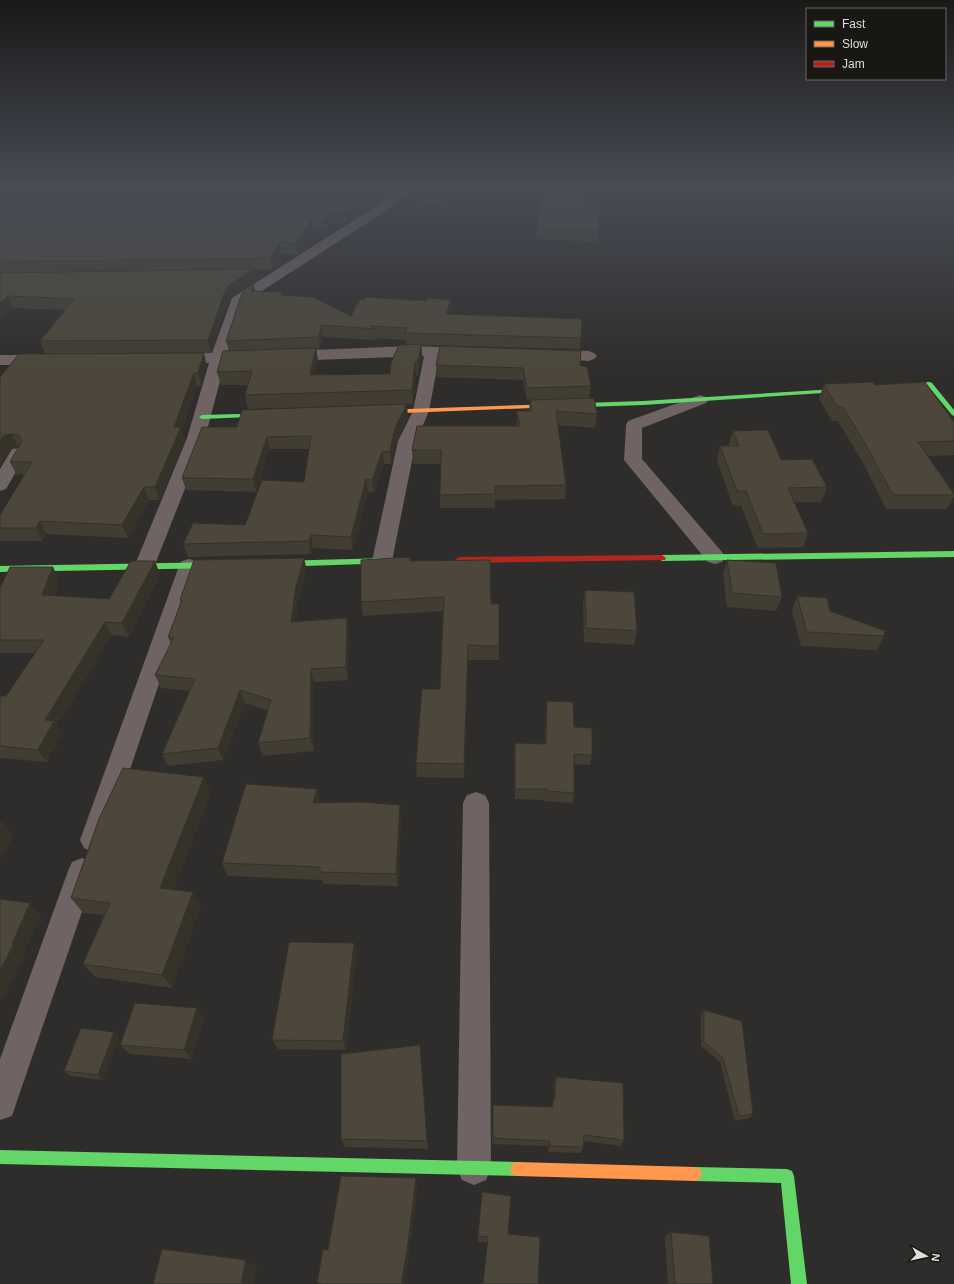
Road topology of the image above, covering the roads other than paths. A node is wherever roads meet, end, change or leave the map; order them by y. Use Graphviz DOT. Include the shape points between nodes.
graph roads {
  1 [pos="317,249"];
  2 [pos="255,275"];
  3 [pos="277,275"];
  4 [pos="432,352"];
  5 [pos="479,354"];
  6 [pos="534,355"];
  7 [pos="589,356"];
  8 [pos="163,359"];
  9 [pos="218,359"];
  10 [pos="0,360"];
  11 [pos="62,360"];
  12 [pos="890,387"];
  13 [pos="858,390"];
  14 [pos="700,400"];
  15 [pos="421,411"];
  16 [pos="366,412"];
  17 [pos="954,414"];
  18 [pos="280,415"];
  19 [pos="202,417"];
  20 [pos="18,453"];
  21 [pos="0,485"];
  22 [pos="954,554"];
  23 [pos="715,557"];
  24 [pos="453,560"];
  25 [pos="390,561"];
  26 [pos="266,564"];
  27 [pos="228,565"];
  28 [pos="189,566"];
  29 [pos="144,567"];
  30 [pos="0,569"];
  31 [pos="476,803"];
  32 [pos="0,1104"];
  33 [pos="0,1157"];
  34 [pos="474,1168"];
  35 [pos="799,1284"];
  1 -- 3 [label="street"];
  2 -- 3 [label="street"];
  3 -- 9 [label="street" via="237,301"];
  4 -- 5 [label="street"];
  4 -- 9 [label="street"];
  4 -- 15 [label="street"];
  6 -- 7 [label="street"];
  8 -- 9 [label="street"];
  9 -- 19 [label="street"];
  10 -- 11 [label="street"];
  12 -- 17 [label="street" via="930,384"];
  13 -- 14 [label="street"];
  14 -- 15 [label="street"];
  14 -- 23 [label="street" via="634,425 633,460"];
  15 -- 16 [label="street"];
  15 -- 25 [label="street" via="407,442"];
  18 -- 19 [label="street"];
  19 -- 29 [label="street"];
  20 -- 21 [label="street"];
  22 -- 23 [label="street"];
  23 -- 24 [label="street"];
  25 -- 26 [label="street"];
  27 -- 28 [label="street"];
  28 -- 29 [label="street"];
  28 -- 32 [label="street"];
  29 -- 30 [label="street"];
  31 -- 34 [label="street"];
  33 -- 34 [label="street"];
  34 -- 35 [label="street" via="787,1176"];
}
